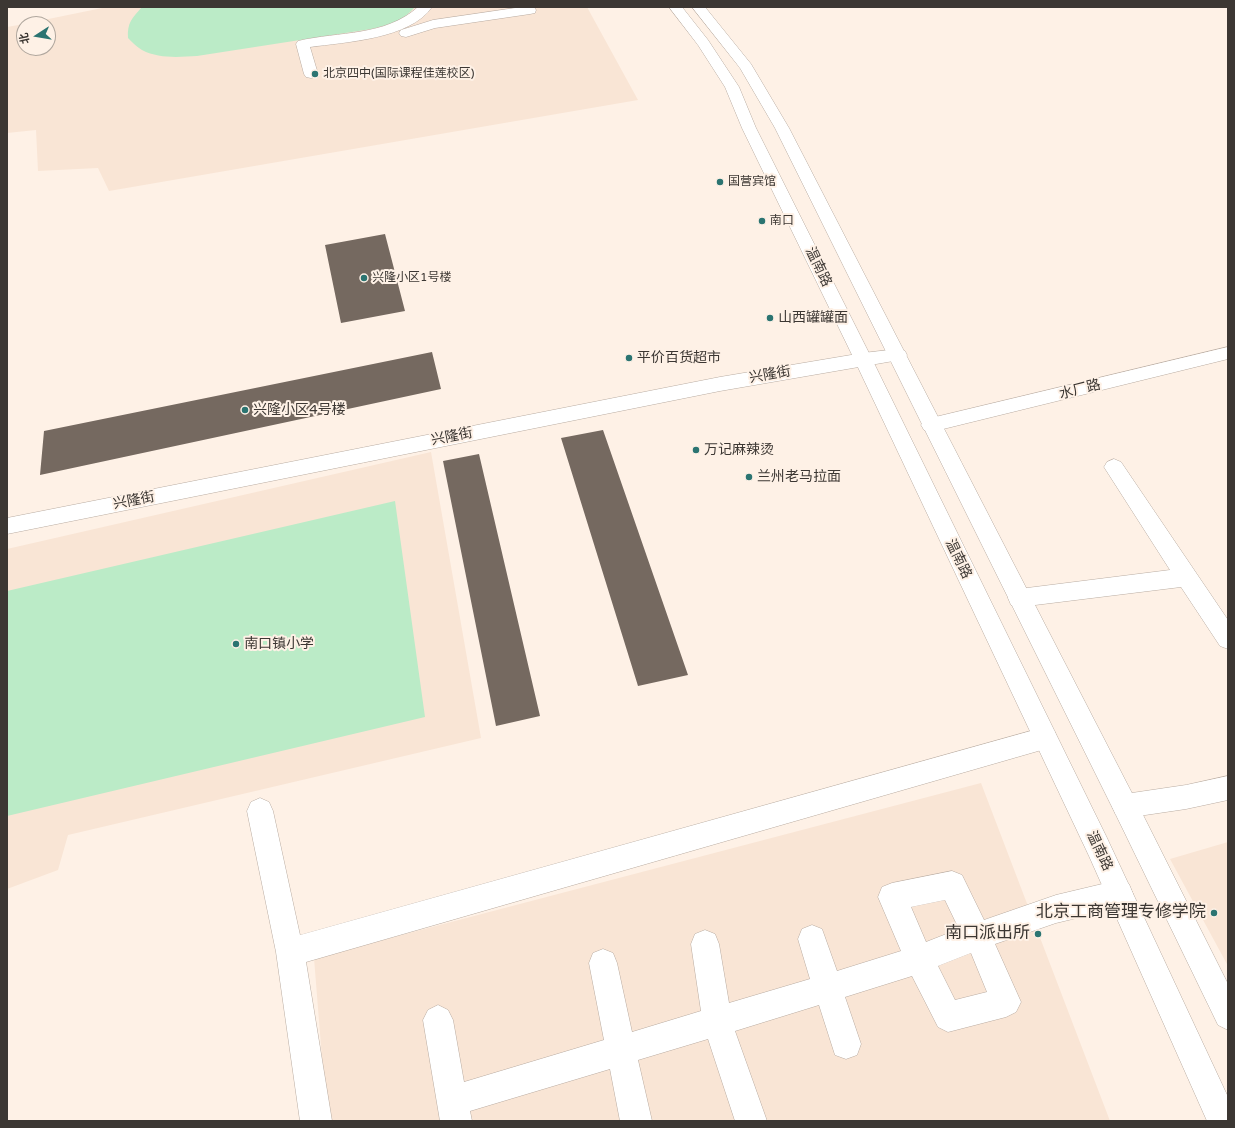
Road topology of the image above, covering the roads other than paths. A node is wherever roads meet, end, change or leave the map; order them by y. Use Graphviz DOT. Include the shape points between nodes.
graph roads {
  1 [pos="528,7"];
  2 [pos="675,7"];
  3 [pos="698,7"];
  4 [pos="424,9"];
  5 [pos="441,9"];
  6 [pos="406,33"];
  7 [pos="311,74"];
  8 [pos="1228,352"];
  9 [pos="898,355"];
  10 [pos="863,359"];
  11 [pos="931,425"];
  12 [pos="1114,468"];
  13 [pos="7,526"];
  14 [pos="1188,577"];
  15 [pos="1019,598"];
  16 [pos="1228,638"];
  17 [pos="1045,738"];
  18 [pos="1228,788"];
  19 [pos="1125,806"];
  20 [pos="260,811"];
  21 [pos="1119,894"];
  22 [pos="978,937"];
  23 [pos="812,939"];
  24 [pos="705,944"];
  25 [pos="290,952"];
  26 [pos="919,959"];
  27 [pos="603,963"];
  28 [pos="828,988"];
  29 [pos="1228,1015"];
  30 [pos="438,1020"];
  31 [pos="717,1021"];
  32 [pos="846,1044"];
  33 [pos="622,1050"];
  34 [pos="454,1111"];
  35 [pos="316,1121"];
  36 [pos="636,1121"];
  37 [pos="751,1121"];
  38 [pos="1223,1121"];
  1 -- 6 [label="street" via="530,10 433,24"];
  2 -- 10 [label="street, 温南路" via="732,87 749,128"];
  3 -- 9 [label="street" via="746,67 763,94"];
  4 -- 5 [label="street"];
  4 -- 7 [label="street" via="411,21 393,29 303,44"];
  8 -- 11 [label="street, 水厂路"];
  9 -- 10 [label="street, 兴隆街"];
  9 -- 11 [label="street"];
  10 -- 13 [label="street, 兴隆街" via="720,384"];
  10 -- 17 [label="street, 温南路"];
  11 -- 15 [label="street"];
  12 -- 14 [label="street"];
  14 -- 15 [label="street"];
  14 -- 16 [label="street"];
  15 -- 19 [label="street"];
  17 -- 21 [label="street, 温南路"];
  17 -- 25 [label="street"];
  18 -- 19 [label="street"];
  19 -- 29 [label="street"];
  20 -- 25 [label="street"];
  21 -- 22 [label="street" via="1056,909"];
  21 -- 38 [label="street, 温南路"];
  22 -- 26 [label="street"];
  22 -- 26 [label="street" via="952,885 892,897"];
  22 -- 26 [label="street" via="1006,1002 948,1017"];
  23 -- 28 [label="street"];
  24 -- 31 [label="street"];
  25 -- 35 [label="street"];
  26 -- 28 [label="street"];
  27 -- 33 [label="street"];
  28 -- 31 [label="street"];
  28 -- 32 [label="street"];
  30 -- 34 [label="street"];
  31 -- 33 [label="street"];
  31 -- 37 [label="street"];
  33 -- 34 [label="street"];
  33 -- 36 [label="street"];
}
